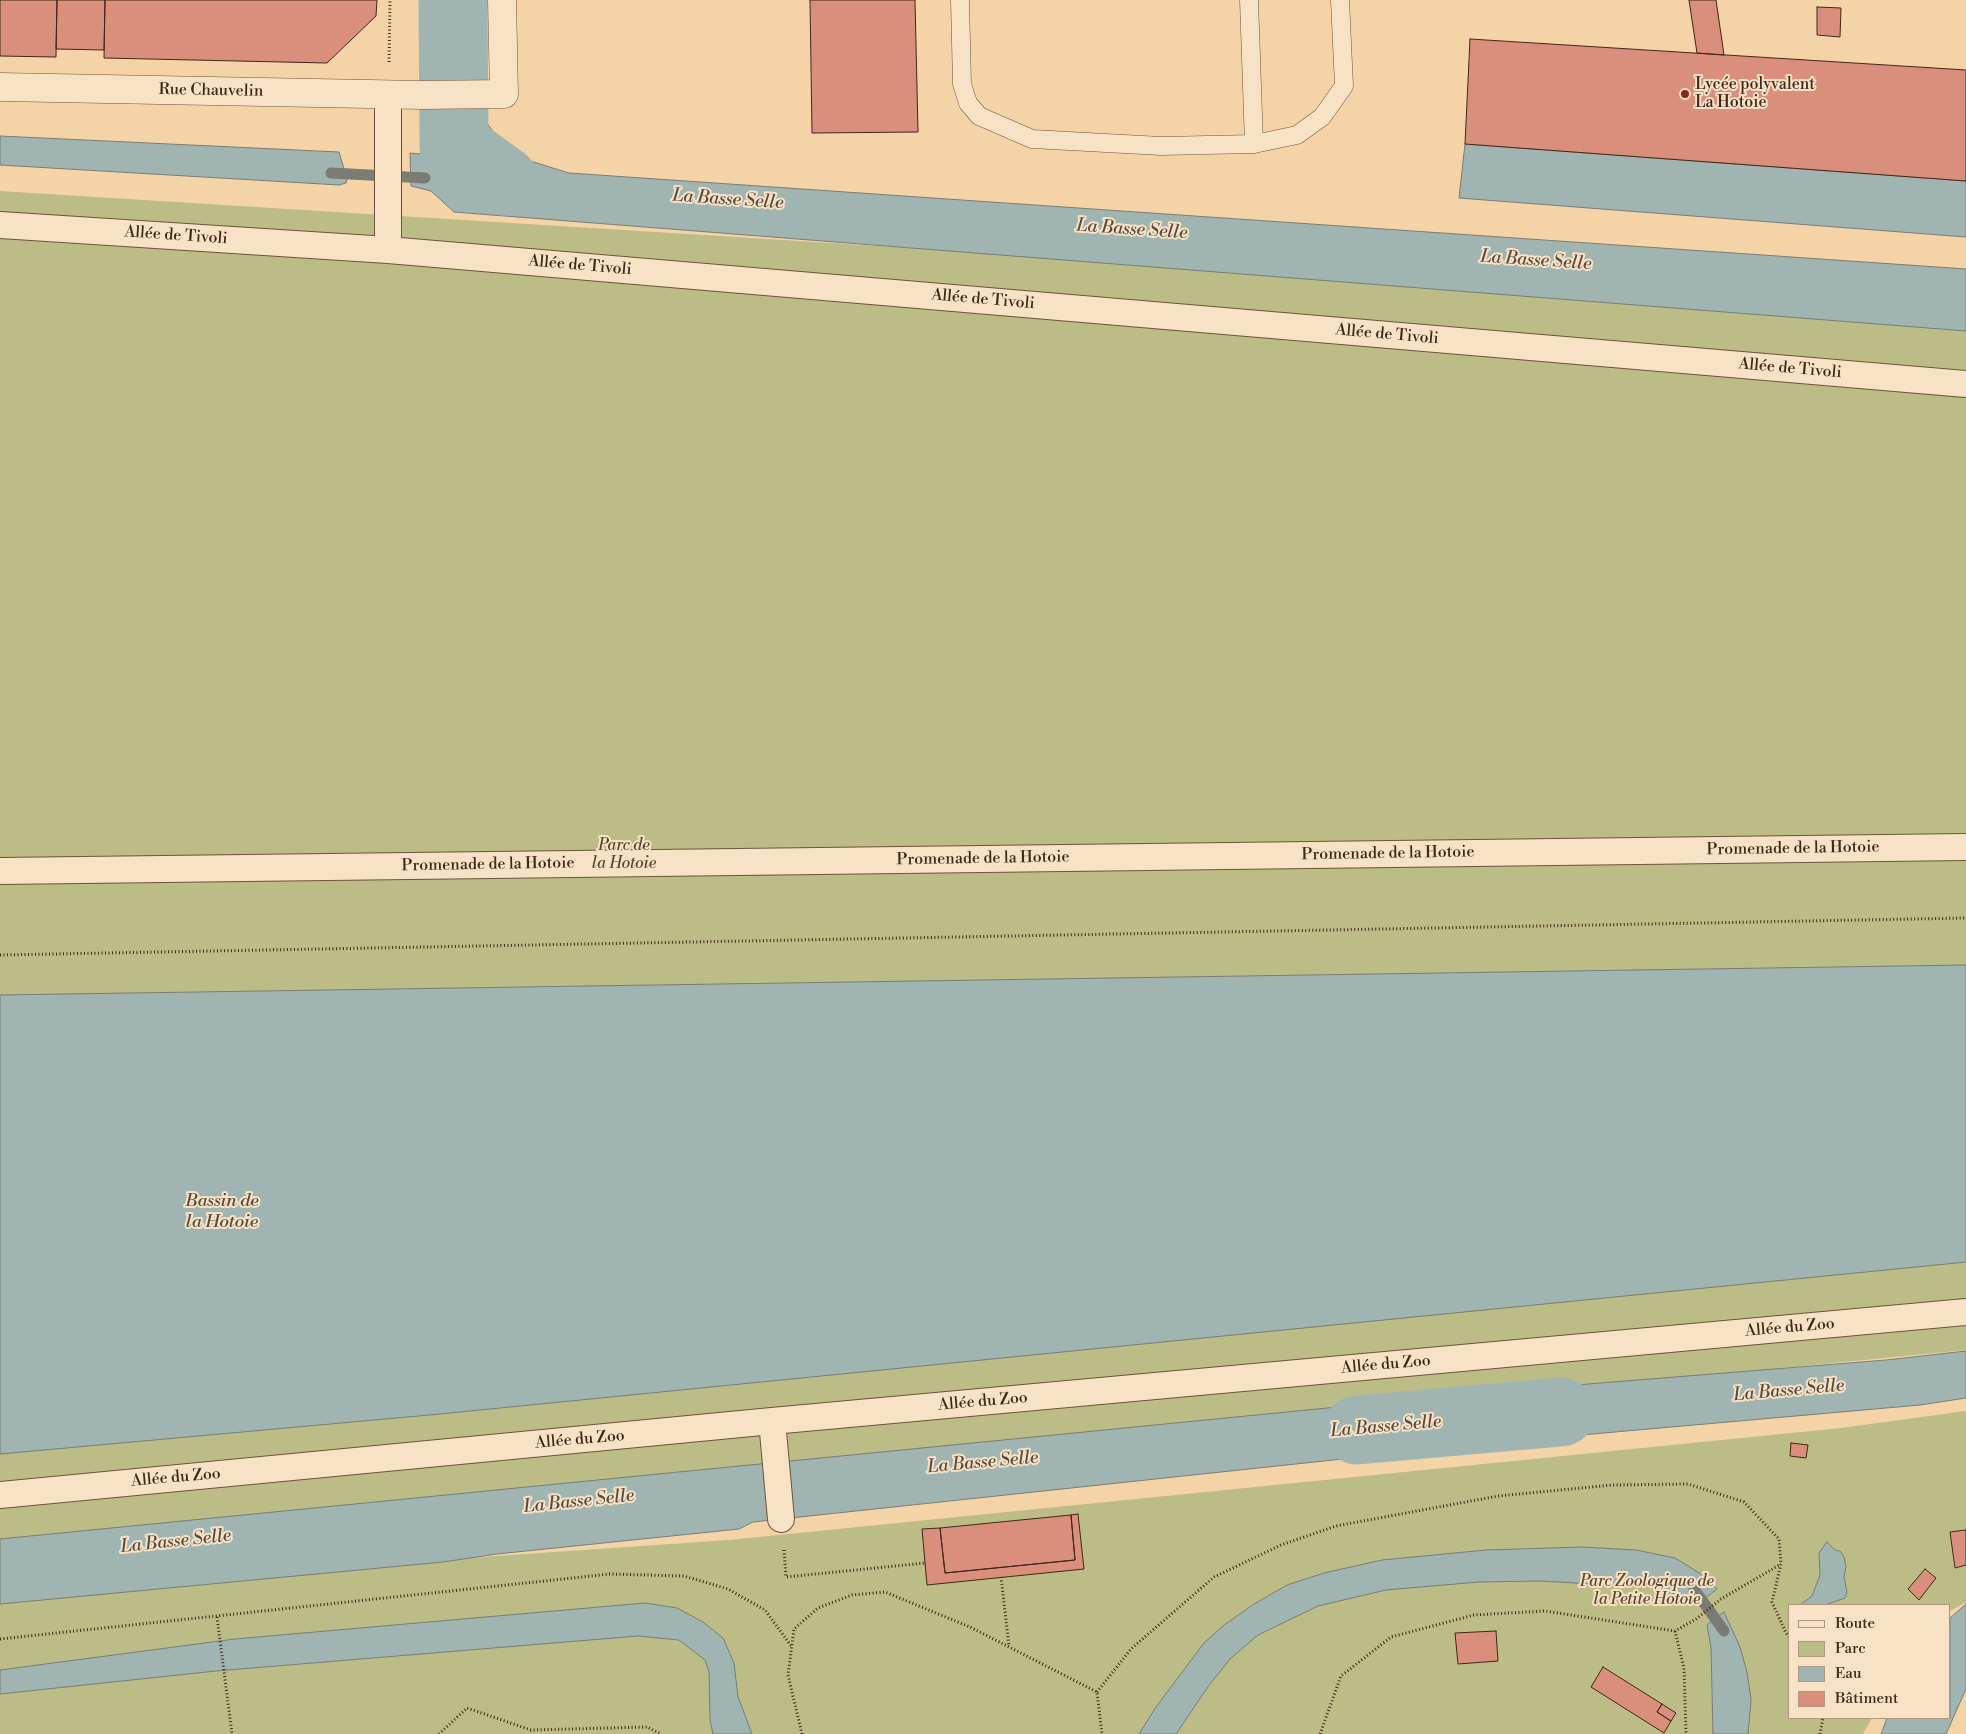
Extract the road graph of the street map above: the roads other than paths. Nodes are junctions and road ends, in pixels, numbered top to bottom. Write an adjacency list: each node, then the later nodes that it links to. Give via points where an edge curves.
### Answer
1 (502, 0): 6 (street, Rue Chauvelin, via 504,94)
2 (960, 0): 7 (lane, via 962,84 968,103 979,116 1032,139 1161,146)
3 (1249, 0): 7 (lane)
4 (1340, 0): 7 (lane, via 1344,86 1322,117 1298,136)
5 (0, 87): 6 (street, Rue Chauvelin)
6 (388, 94): 9 (street)
7 (1254, 144)
8 (0, 224): 9 (street, Allée de Tivoli)
9 (388, 250): 10 (street, Allée de Tivoli)
10 (1966, 384)
11 (1966, 846): 12 (street, Promenade de la Hotoie)
12 (0, 871)
13 (1966, 1312): 14 (street, Allée du Zoo)
14 (772, 1421): 15 (street, Allée du Zoo); 16 (street)
15 (0, 1495)
16 (781, 1519)

